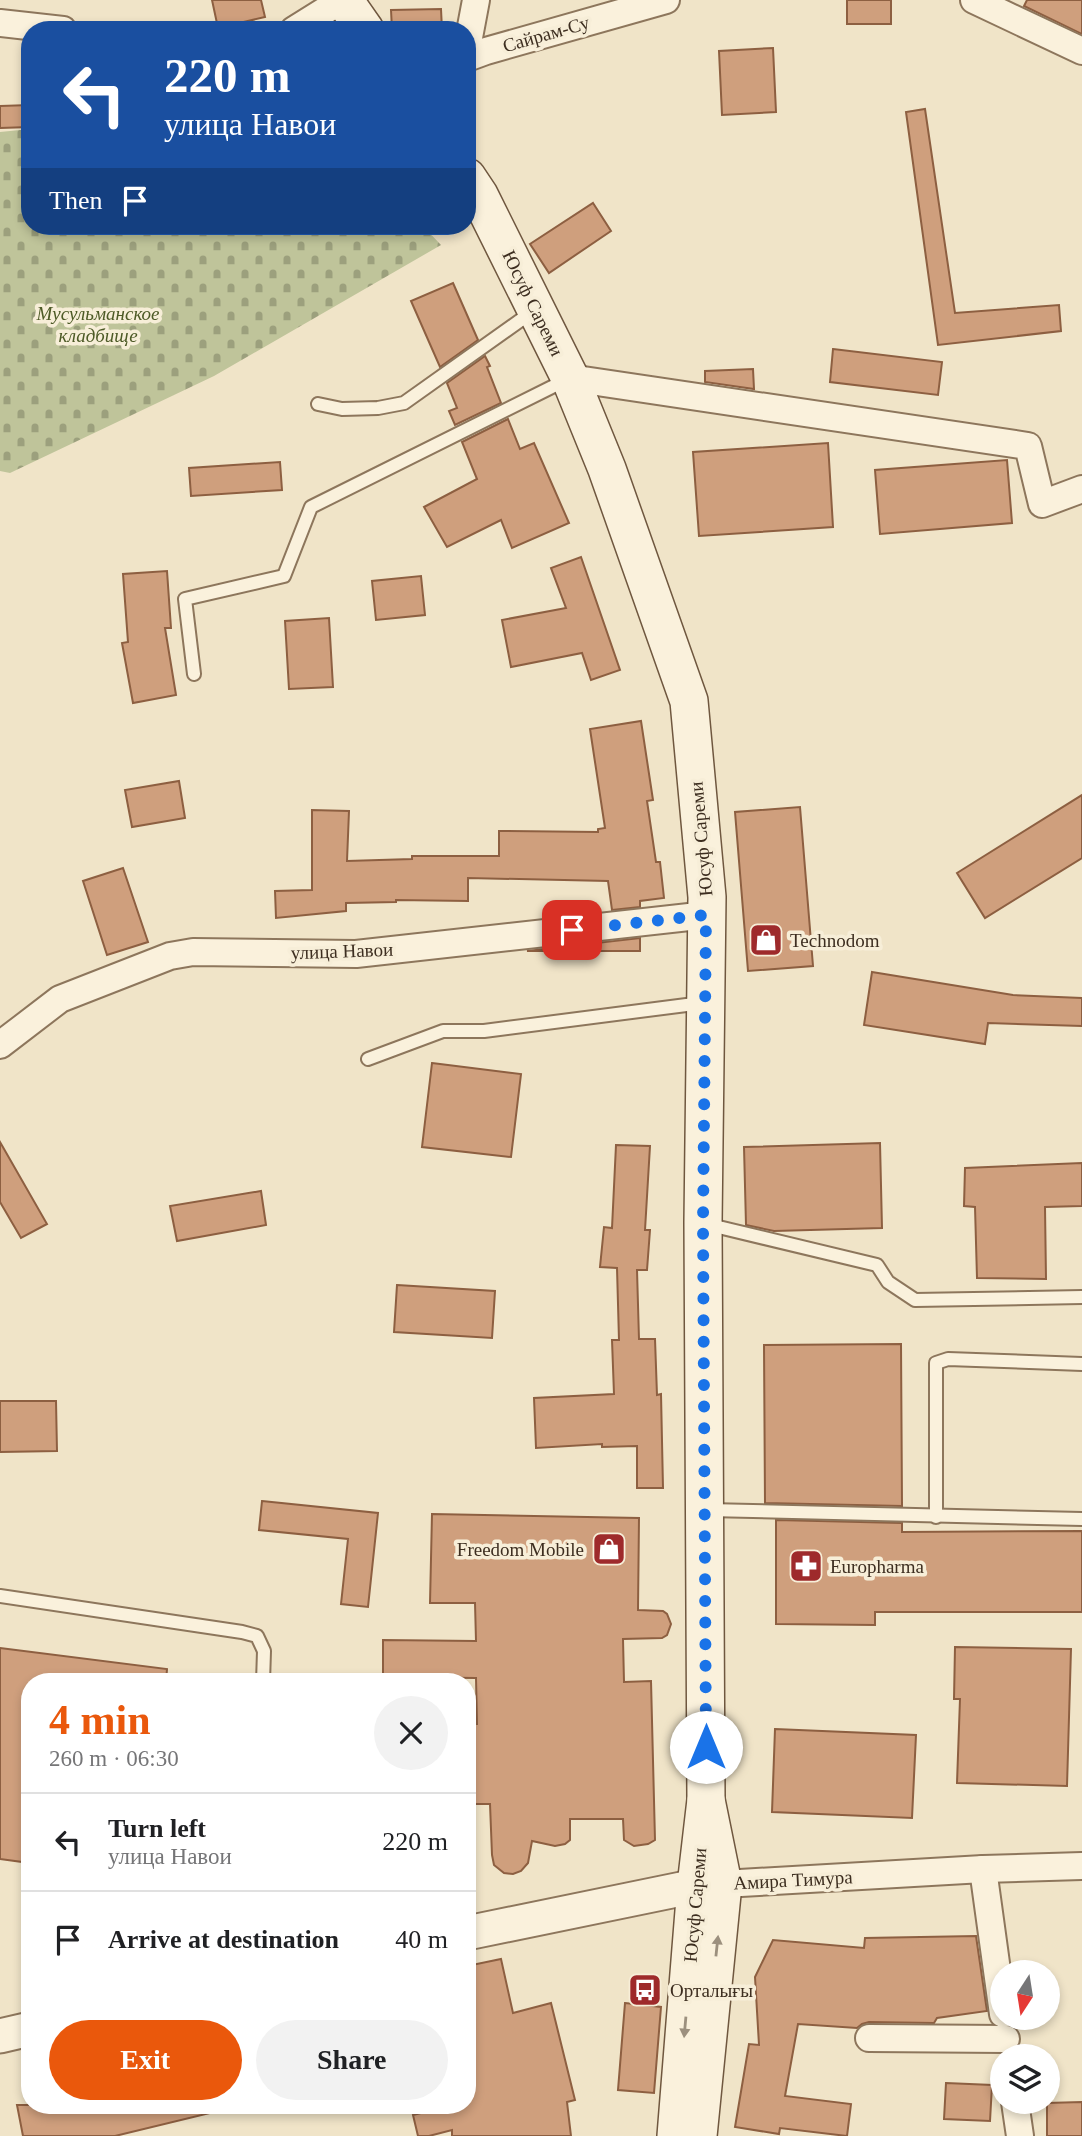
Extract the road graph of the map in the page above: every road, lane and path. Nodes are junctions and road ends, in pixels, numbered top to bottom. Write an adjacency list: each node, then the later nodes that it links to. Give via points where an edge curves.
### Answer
1 (343, 0): 5 (street); 6 (main road)
2 (476, 0): 7 (street)
3 (666, 0): 11 (street, Сайрам-Су)
4 (974, 0): 10 (street)
5 (309, 21)
6 (358, 21)
7 (472, 21)
8 (0, 23): 9 (street)
9 (21, 25)
10 (1082, 51)
11 (476, 55)
12 (476, 189): 13 (main road, Юсуф Сареми)
13 (535, 309): 14 (main road, Юсуф Сареми); 15 (lane, via 404,403 342,409)
14 (570, 378): 16 (street, via 1028,446 1042,504); 17 (lane, via 311,507 284,576 185,599); 18 (main road, Юсуф Сареми, via 690,701)
15 (318, 404)
16 (1082, 489)
17 (194, 674)
18 (706, 915): 19 (main road, Юсуф Сареми); 20 (street, улица Навои, via 356,954 170,956 60,999)
19 (705, 1002): 21 (lane, via 484,1031 443,1031); 22 (main road, Юсуф Сареми)
20 (0, 1045)
21 (368, 1059)
22 (703, 1223): 23 (lane, via 877,1265 888,1282 915,1300); 25 (main road, Юсуф Сареми)
23 (1082, 1297)
24 (1082, 1364): 26 (lane, via 948,1359 936,1363)
25 (705, 1510): 26 (lane); 32 (main road, Юсуф Сареми)
26 (936, 1517): 27 (lane)
27 (1082, 1520)
28 (0, 1596): 29 (lane, via 257,1636 264,1651)
29 (263, 1673)
30 (1082, 1866): 31 (street, Амира Тимура)
31 (983, 1869): 32 (street, Амира Тимура); 35 (street)
32 (710, 1885): 33 (street, Амира Тимура); 39 (main road, Юсуф Сареми, one-way to 39); 40 (main road, Юсуф Сареми, one-way to 32)
33 (476, 1931)
34 (21, 2031): 36 (street)
35 (1005, 2032): 37 (street)
36 (0, 2036)
37 (869, 2038)
38 (1017, 2114): 41 (street)
39 (676, 2136)
40 (698, 2136)
41 (1020, 2136)

